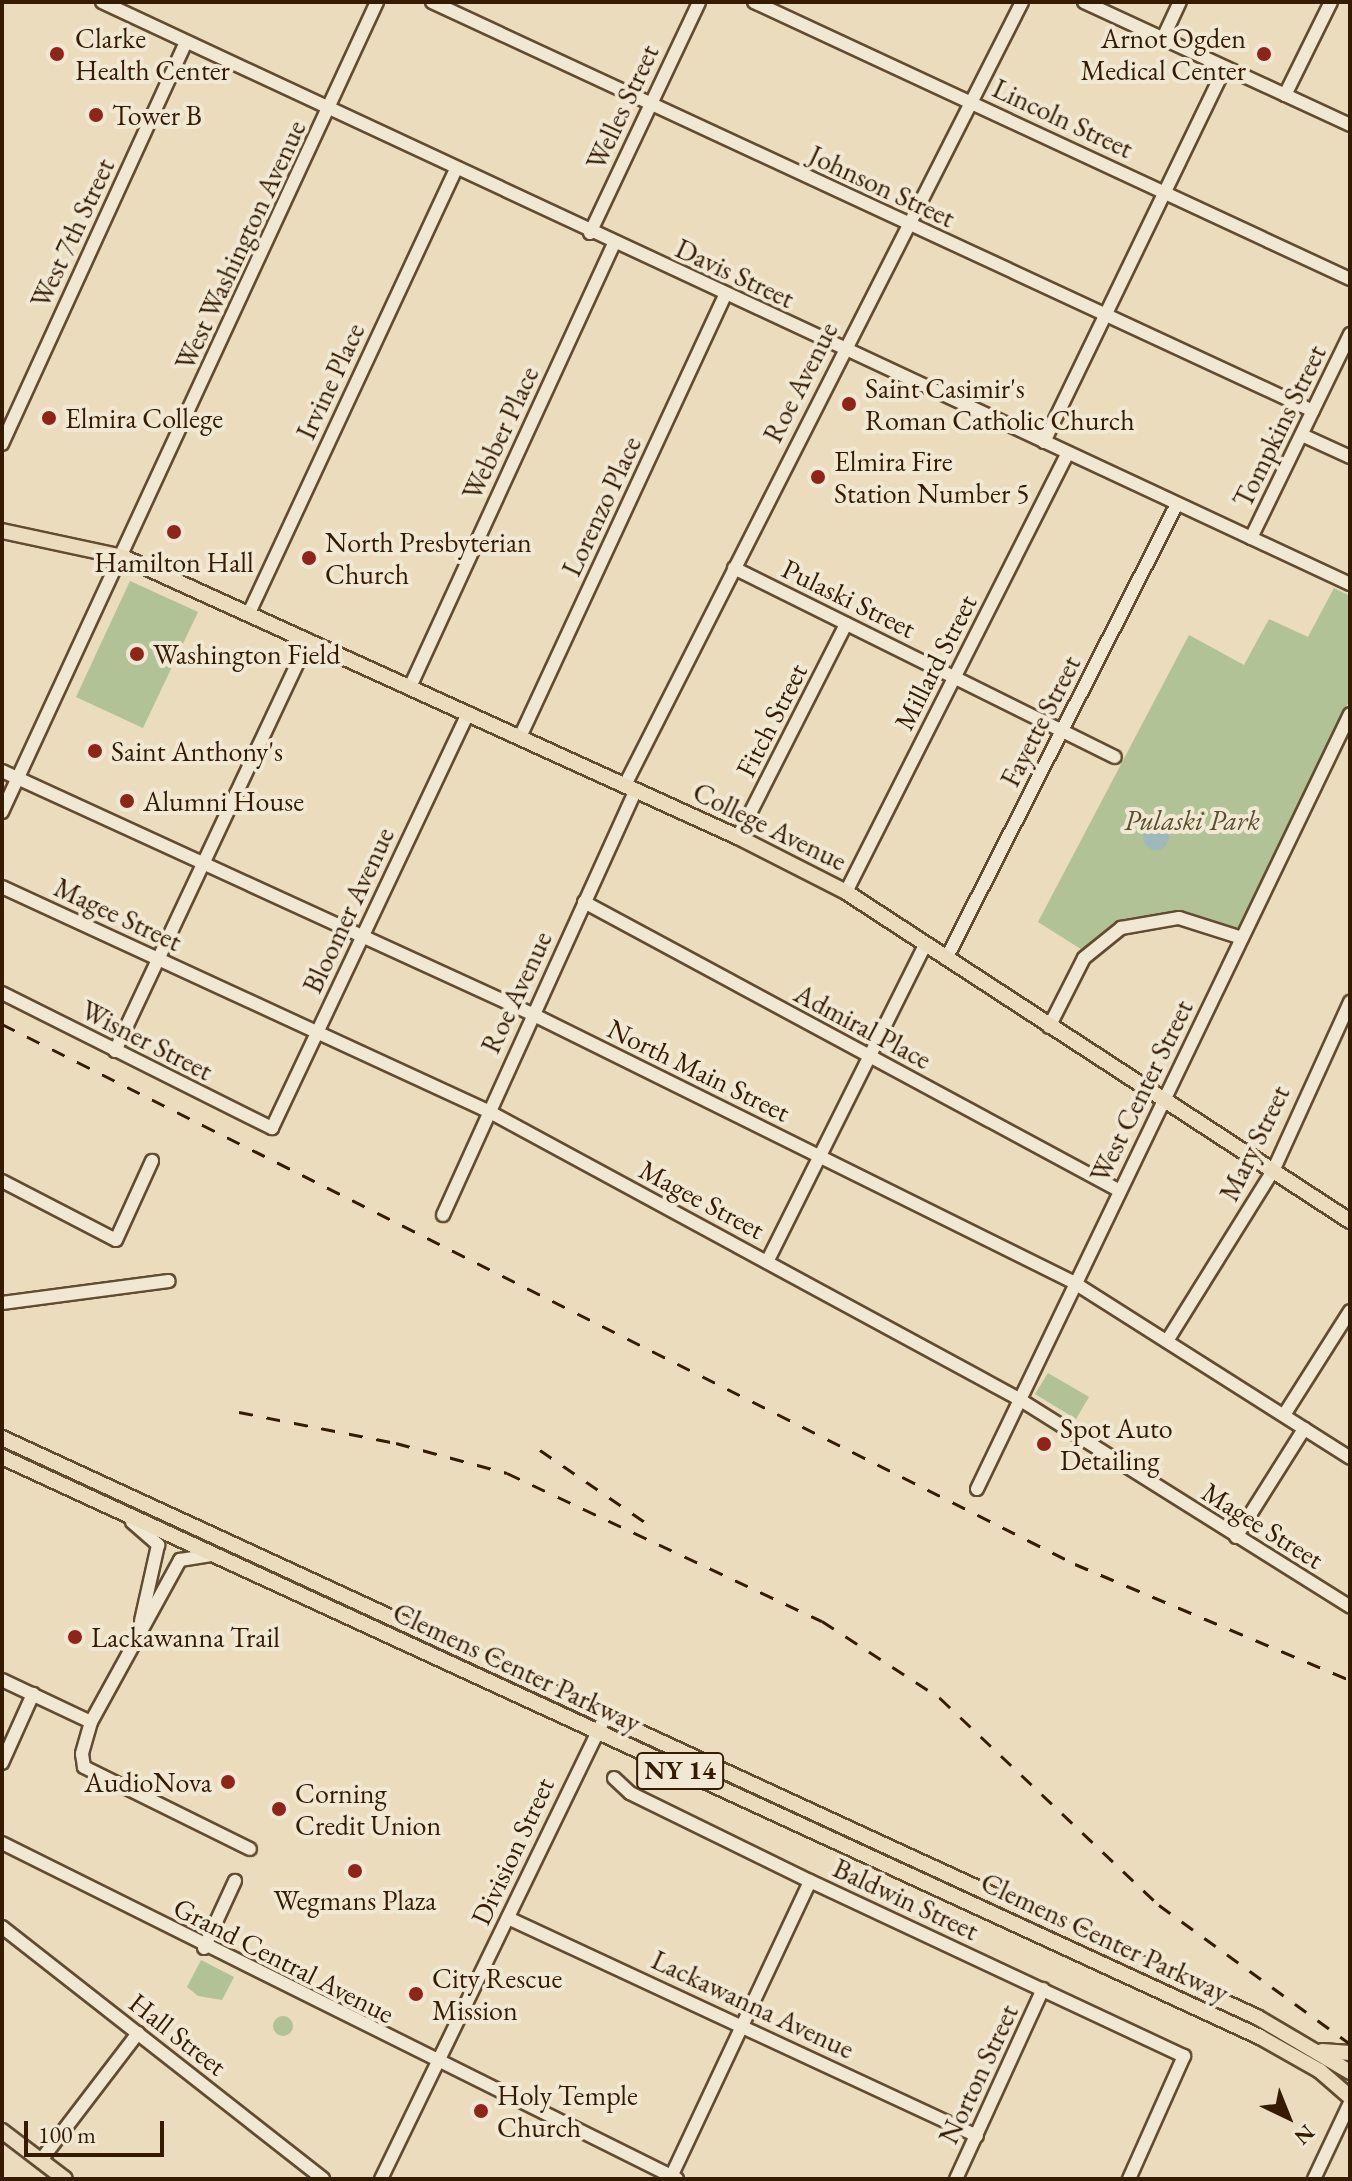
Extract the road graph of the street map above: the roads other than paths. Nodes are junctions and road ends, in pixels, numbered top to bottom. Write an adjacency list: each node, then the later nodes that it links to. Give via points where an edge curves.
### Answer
1 (102, 2): 11 (street, Davis Street)
2 (377, 2): 16 (street, West Washington Avenue)
3 (432, 2): 15 (street, Johnson Street)
4 (699, 2): 15 (street, Welles Street)
5 (754, 2): 14 (street, Lincoln Street)
6 (1022, 2): 14 (street, Roe Avenue)
7 (1084, 2): 10 (street)
8 (1180, 2): 10 (street)
9 (1331, 2): 13 (street)
10 (1163, 38): 12 (street)
11 (186, 42): 16 (street, Davis Street); 31 (street, West 7th Street)
12 (1225, 67): 13 (street); 19 (street)
13 (1285, 95): 17 (street)
14 (969, 101): 19 (street, Lincoln Street); 20 (street, Roe Avenue)
15 (649, 104): 20 (street, Johnson Street); 21 (street, Welles Street)
16 (330, 108): 18 (street, Davis Street); 37 (street, West Washington Avenue)
17 (1350, 125)
18 (456, 170): 21 (street, Davis Street); 40 (street, Irvine Place)
19 (1166, 192): 23 (street, Lincoln Street); 25 (street)
20 (907, 224): 25 (street, Johnson Street); 27 (street, Roe Avenue)
21 (590, 233): 22 (street, Davis Street)
22 (614, 243): 24 (street, Davis Street); 44 (street, Webber Place)
23 (1350, 279)
24 (725, 295): 27 (street, Davis Street); 48 (street, Lorenzo Place)
25 (1108, 316): 28 (street, Johnson Street); 30 (street)
26 (1350, 336): 28 (street, Tompkins Street)
27 (843, 351): 30 (street, Davis Street); 38 (street, Roe Avenue)
28 (1313, 411): 29 (street, Tompkins Street)
29 (1302, 435): 33 (street); 36 (street, Tompkins Street)
30 (1044, 442): 32 (street, Davis Street)
31 (2, 444)
32 (1067, 454): 34 (street, Davis Street); 43 (street, Millard Street)
33 (1350, 457)
34 (1177, 504): 36 (street, Davis Street); 47 (street, Fayette Street)
35 (2, 531): 37 (main road, College Avenue)
36 (1251, 538): 39 (street, Davis Street)
37 (123, 557): 40 (main road, College Avenue); 51 (street, West Washington Avenue)
38 (734, 568): 41 (street, Pulaski Street); 52 (street, Roe Avenue)
39 (1350, 584)
40 (249, 613): 42 (main road, College Avenue)
41 (846, 624): 43 (street, Pulaski Street); 54 (street, Fitch Street)
42 (308, 640): 44 (main road, College Avenue); 55 (street)
43 (954, 677): 47 (street, Pulaski Street); 57 (street, Millard Street)
44 (410, 687): 45 (main road, College Avenue)
45 (468, 713): 48 (main road, College Avenue); 59 (street, Bloomer Avenue)
46 (1350, 714): 60 (street, West Center Street)
47 (1062, 731): 49 (street, Pulaski Street); 63 (street, Fayette Street)
48 (520, 737): 52 (main road, College Avenue)
49 (1115, 757)
50 (2, 771): 51 (street, North Main Street)
51 (18, 779): 53 (street, West Washington Avenue); 55 (street, North Main Street)
52 (630, 788): 54 (main road, College Avenue); 58 (street, Roe Avenue)
53 (2, 812)
54 (738, 837): 57 (main road, College Avenue)
55 (203, 863): 59 (street, North Main Street); 62 (street)
56 (2, 887): 62 (street, Magee Street)
57 (846, 892): 61 (main road, College Avenue)
58 (584, 902): 66 (street, Roe Avenue); 70 (street, Admiral Place)
59 (362, 936): 66 (street, North Main Street); 68 (street, Bloomer Avenue)
60 (1242, 938): 67 (street, via 1179,918 1121,928 1084,958); 71 (street, West Center Street)
61 (924, 947): 63 (main road, College Avenue); 70 (street)
62 (159, 959): 68 (street, Magee Street); 69 (street)
63 (946, 959): 67 (main road, College Avenue)
64 (2, 993): 69 (street, Wisner Street)
65 (1350, 1002): 76 (street, Mary Street)
66 (532, 1014): 72 (street, Roe Avenue); 74 (street, North Main Street)
67 (1049, 1027): 71 (main road, College Avenue)
68 (317, 1032): 72 (street, Magee Street); 73 (street, Bloomer Avenue)
69 (115, 1051): 73 (street, Wisner Street)
70 (870, 1057): 74 (street); 78 (street, Admiral Place)
71 (1163, 1100): 76 (main road, College Avenue); 78 (street, West Center Street)
72 (488, 1111): 79 (street, Roe Avenue); 81 (street, Magee Street)
73 (272, 1128)
74 (820, 1157): 81 (street); 83 (street, North Main Street)
75 (152, 1161): 77 (street, via 116,1240)
76 (1273, 1171): 80 (main road, College Avenue); 86 (street, Mary Street)
77 (2, 1181)
78 (1120, 1191): 83 (street, West Center Street)
79 (443, 1215)
80 (1350, 1221)
81 (767, 1262): 87 (street, Magee Street)
82 (169, 1281): 84 (street)
83 (1073, 1282): 86 (street, North Main Street); 87 (street, West Center Street)
84 (2, 1303)
85 (1350, 1311): 88 (street)
86 (1167, 1341): 88 (street, North Main Street)
87 (1019, 1399): 93 (street, West Center Street); 95 (street, Magee Street)
88 (1284, 1415): 89 (street, North Main Street)
89 (1304, 1429): 92 (street, North Main Street); 95 (street)
90 (2, 1438): 101 (main road, Clemens Center Parkway / NY 14)
91 (2, 1457): 94 (main road, Clemens Center Parkway / NY 14)
92 (1350, 1458)
93 (977, 1489)
94 (118, 1511): 96 (main road, Clemens Center Parkway / NY 14); 98 (street, via 158,1545)
95 (1236, 1537): 97 (street, Magee Street)
96 (213, 1555): 98 (street, via 180,1560); 103 (main road, Clemens Center Parkway / NY 14)
97 (1350, 1607)
98 (140, 1628): 102 (street)
99 (2, 1680): 100 (street)
100 (33, 1694): 102 (street); 104 (street)
101 (605, 1717): 103 (street, Division Street); 116 (main road, Clemens Center Parkway / NY 14, via 1257,2017)
102 (91, 1722): 107 (street, via 84,1767)
103 (597, 1731): 110 (street, Division Street); 120 (main road, Clemens Center Parkway / NY 14, via 1260,2037 1320,2071)
104 (2, 1763)
105 (614, 1778): 109 (street, Baldwin Street, via 630,1793)
106 (2, 1843): 112 (street, Grand Central Avenue)
107 (250, 1849)
108 (235, 1881): 112 (street)
109 (810, 1881): 113 (street, Baldwin Street); 114 (street)
110 (508, 1918): 114 (street, Lackawanna Avenue); 118 (street, Division Street)
111 (2, 1927): 115 (street, Hall Street)
112 (204, 1948): 118 (street, Grand Central Avenue)
113 (1043, 1989): 122 (street, Norton Street); 129 (street, Baldwin Street, via 1184,2056)
114 (742, 2024): 122 (street, Lackawanna Avenue); 124 (street)
115 (138, 2033): 123 (street); 126 (street, Hall Street)
116 (1320, 2051): 117 (main road, NY 14); 119 (main road, Clemens Center Parkway / NY 14)
117 (1350, 2053)
118 (438, 2063): 124 (street, Grand Central Avenue); 127 (street, Division Street)
119 (1350, 2072)
120 (1350, 2100): 130 (street)
121 (2, 2131): 123 (main road)
122 (977, 2136): 128 (street, Norton Street)
123 (41, 2160): 125 (main road)
124 (673, 2178)
125 (65, 2179)
126 (323, 2179)
127 (381, 2179)
128 (956, 2179)
129 (1129, 2179)
130 (1314, 2179)

